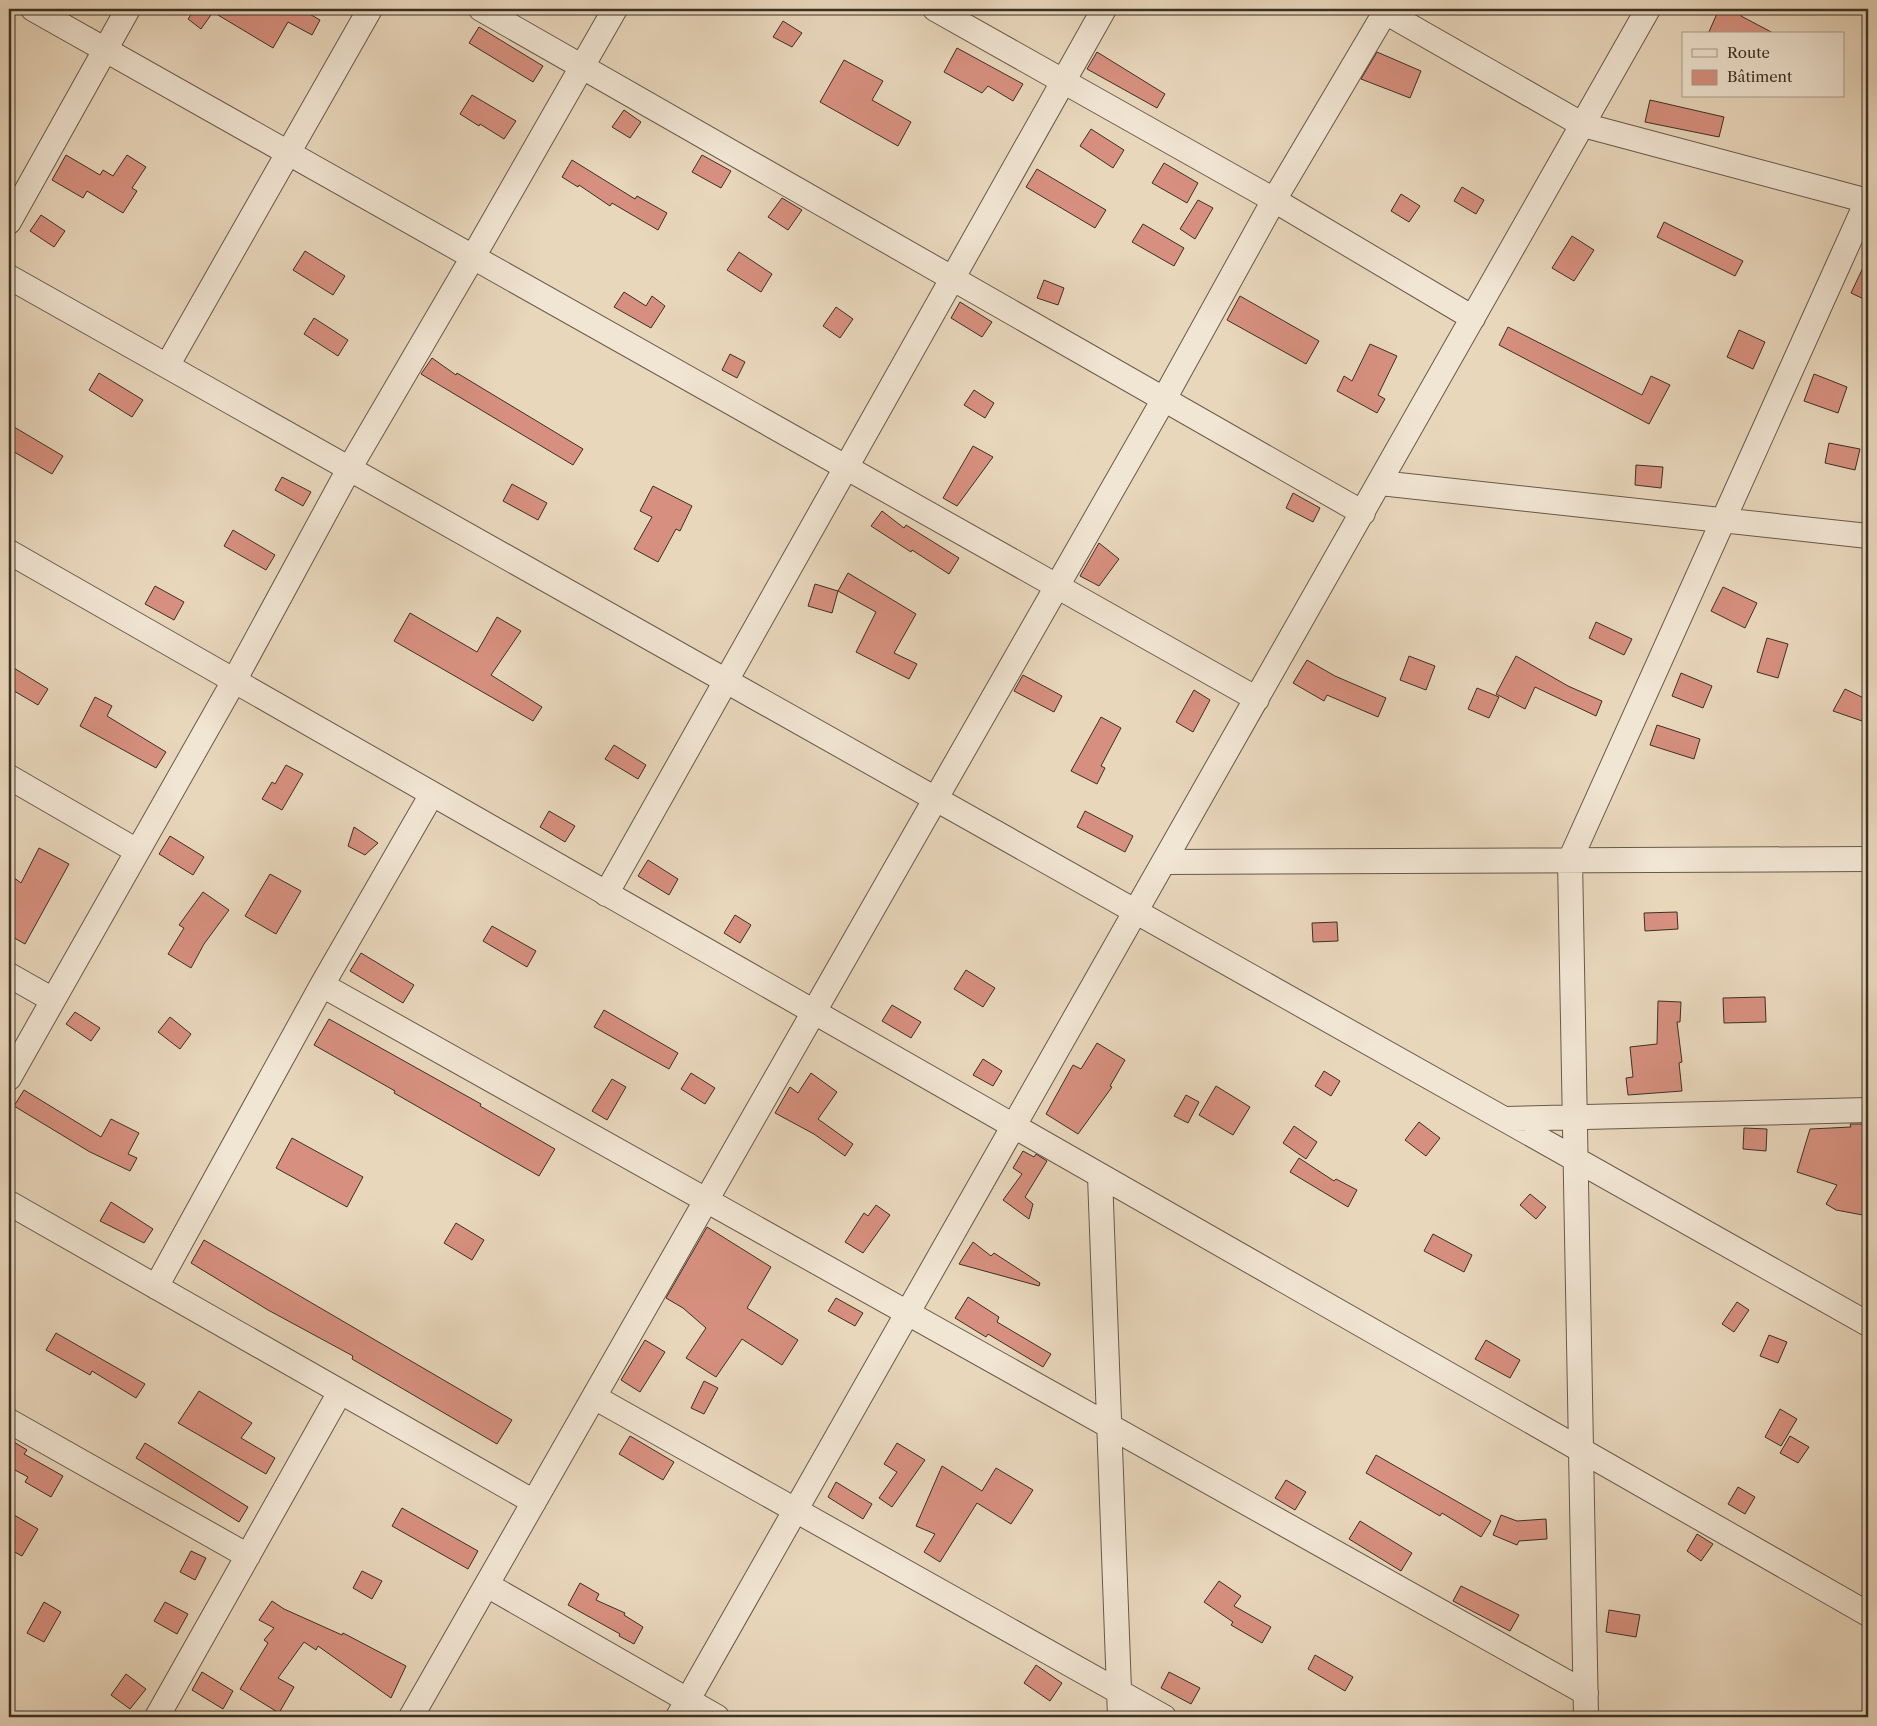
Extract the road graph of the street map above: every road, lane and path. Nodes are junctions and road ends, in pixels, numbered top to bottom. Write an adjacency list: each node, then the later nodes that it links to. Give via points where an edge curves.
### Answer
1 (33, 9): 10 (street)
2 (128, 9): 10 (street)
3 (370, 9): 14 (street)
4 (481, 9): 11 (street)
5 (614, 9): 11 (street)
6 (934, 9): 12 (street)
7 (1104, 9): 12 (street)
8 (1648, 9): 13 (street)
9 (1384, 10): 13 (street); 15 (street)
10 (106, 50): 14 (street); 17 (street)
11 (582, 66): 18 (street); 20 (street)
12 (1063, 82): 15 (street); 20 (street)
13 (1583, 125): 16 (street); 21 (street)
14 (288, 153): 18 (street); 22 (street)
15 (1274, 200): 21 (street); 23 (street)
16 (1868, 200): 28 (street)
17 (9, 222)
18 (474, 257): 24 (street); 25 (street)
19 (9, 277): 22 (street)
20 (952, 278): 23 (street); 24 (street)
21 (1474, 318): 26 (street)
22 (167, 366): 25 (street)
23 (1164, 399): 27 (street); 31 (street)
24 (846, 467): 31 (street); 32 (street)
25 (349, 469): 32 (street); 33 (street)
26 (1380, 483): 27 (street); 28 (street)
27 (1363, 513): 34 (street)
28 (1723, 520): 29 (street); 40 (street)
29 (1868, 536)
30 (9, 552): 33 (street)
31 (1057, 586): 34 (street); 37 (street)
32 (726, 680): 37 (street); 42 (street)
33 (234, 681): 36 (street); 38 (street)
34 (1257, 699): 41 (street)
35 (9, 777): 38 (street)
36 (432, 794): 42 (street); 45 (street)
37 (936, 798): 43 (street); 47 (street)
38 (138, 851): 46 (street)
39 (1868, 859): 40 (street)
40 (1570, 860): 41 (street); 50 (street)
41 (1164, 862): 43 (street)
42 (606, 894): 47 (street)
43 (1136, 911): 51 (street); 52 (street)
44 (9, 975): 46 (street)
45 (322, 985): 55 (street); 57 (street)
46 (53, 1000): 48 (street)
47 (814, 1012): 52 (street); 55 (street)
48 (9, 1078)
49 (1868, 1110): 50 (street)
50 (1575, 1116): 51 (street); 53 (street)
51 (1505, 1119): 53 (street)
52 (1014, 1126): 54 (street); 58 (street)
53 (1576, 1159): 59 (street); 64 (street)
54 (1100, 1176): 63 (street); 64 (street)
55 (706, 1200): 58 (street); 61 (street)
56 (9, 1203): 57 (street)
57 (156, 1287): 60 (street)
58 (908, 1313): 63 (street); 66 (street)
59 (1868, 1324)
60 (340, 1392): 65 (street); 67 (street)
61 (594, 1398): 65 (street); 66 (street)
62 (9, 1421): 67 (street)
63 (1109, 1426): 70 (street); 71 (street)
64 (1581, 1450): 69 (street); 71 (street)
65 (534, 1502): 68 (street)
66 (796, 1511): 70 (street); 72 (street)
67 (248, 1556): 73 (street)
68 (487, 1585): 72 (street); 74 (street)
69 (1868, 1614)
70 (1119, 1692): 76 (street); 77 (street)
71 (1586, 1693): 78 (street)
72 (683, 1709): 75 (street)
73 (157, 1717)
74 (411, 1717)
75 (717, 1717)
76 (1120, 1717)
77 (1164, 1717)
78 (1586, 1717)

